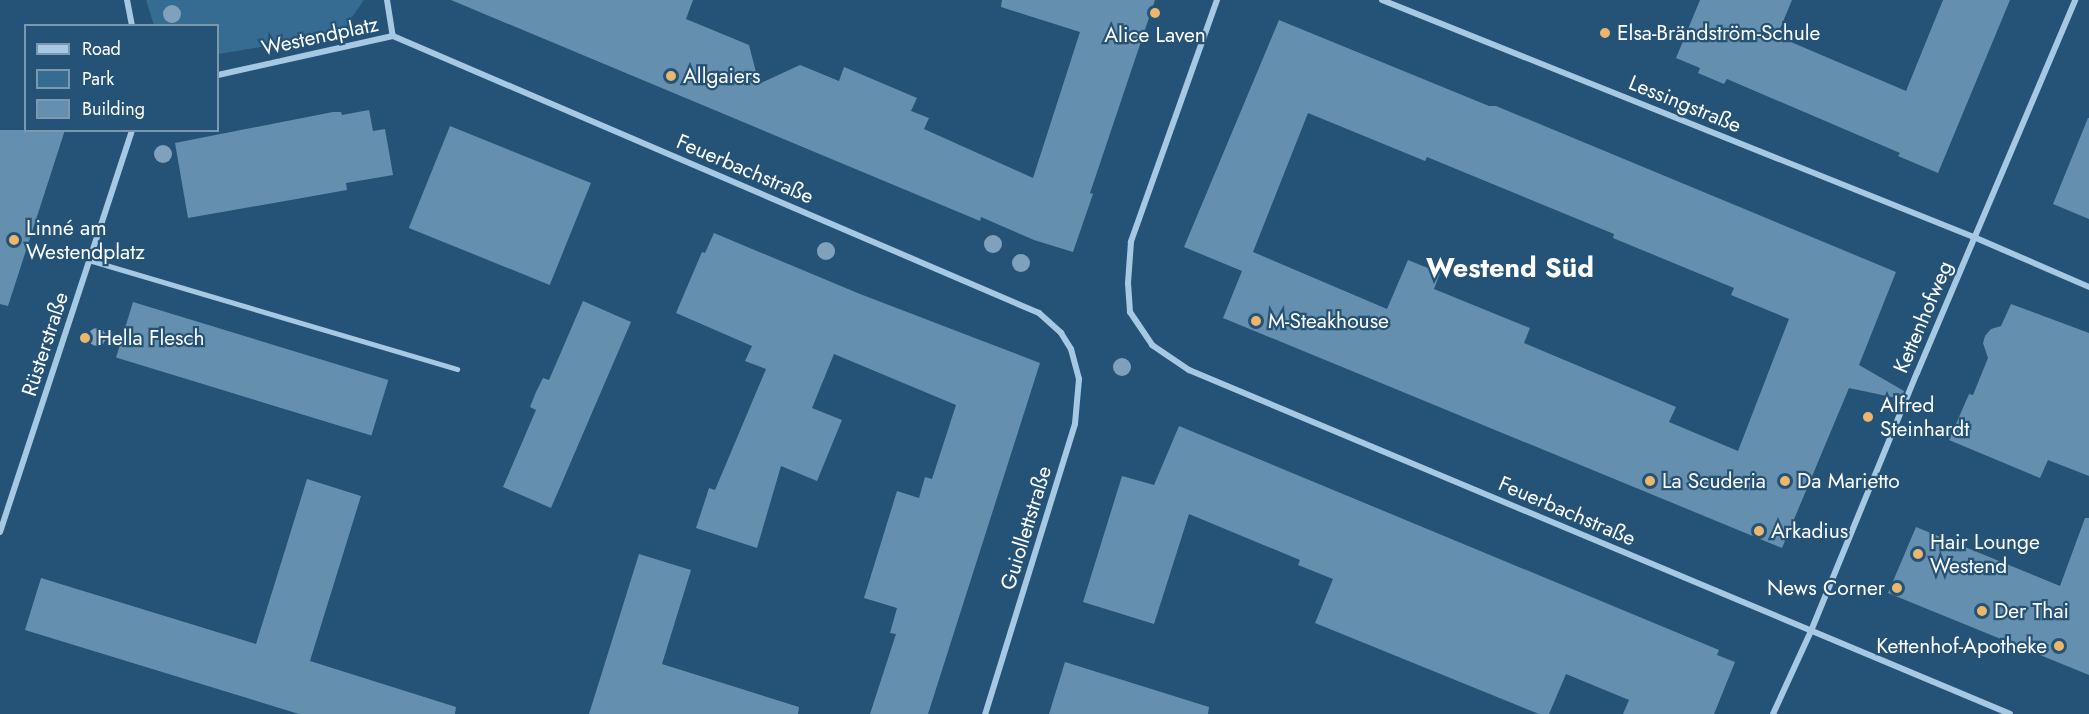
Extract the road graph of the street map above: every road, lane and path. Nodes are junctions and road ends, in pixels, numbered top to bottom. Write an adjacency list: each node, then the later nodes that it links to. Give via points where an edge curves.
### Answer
1 (127, 0): 6 (street)
2 (387, 0): 7 (street, Westendplatz)
3 (1217, 0): 16 (street, Feuerbachstraße, via 1131,242 1130,312 1152,345 1189,370)
4 (1382, 0): 10 (street, Lessingstraße)
5 (2075, 0): 10 (street, Kettenhofweg)
6 (132, 24)
7 (393, 36): 8 (street, Westendplatz); 13 (street, Feuerbachstraße, via 1040,313)
8 (219, 75)
9 (131, 132): 11 (street, Rüsterstraße)
10 (1976, 238): 12 (street, Lessingstraße); 16 (street, Kettenhofweg)
11 (89, 260): 14 (lane); 15 (street, Rüsterstraße)
12 (2089, 287)
13 (1071, 349): 17 (street, Guiollettstraße, via 1079,379 1075,424)
14 (458, 369)
15 (0, 532)
16 (1811, 631): 18 (street, Kettenhofweg); 19 (street, Feuerbachstraße)
17 (985, 714)
18 (1773, 714)
19 (2010, 714)

